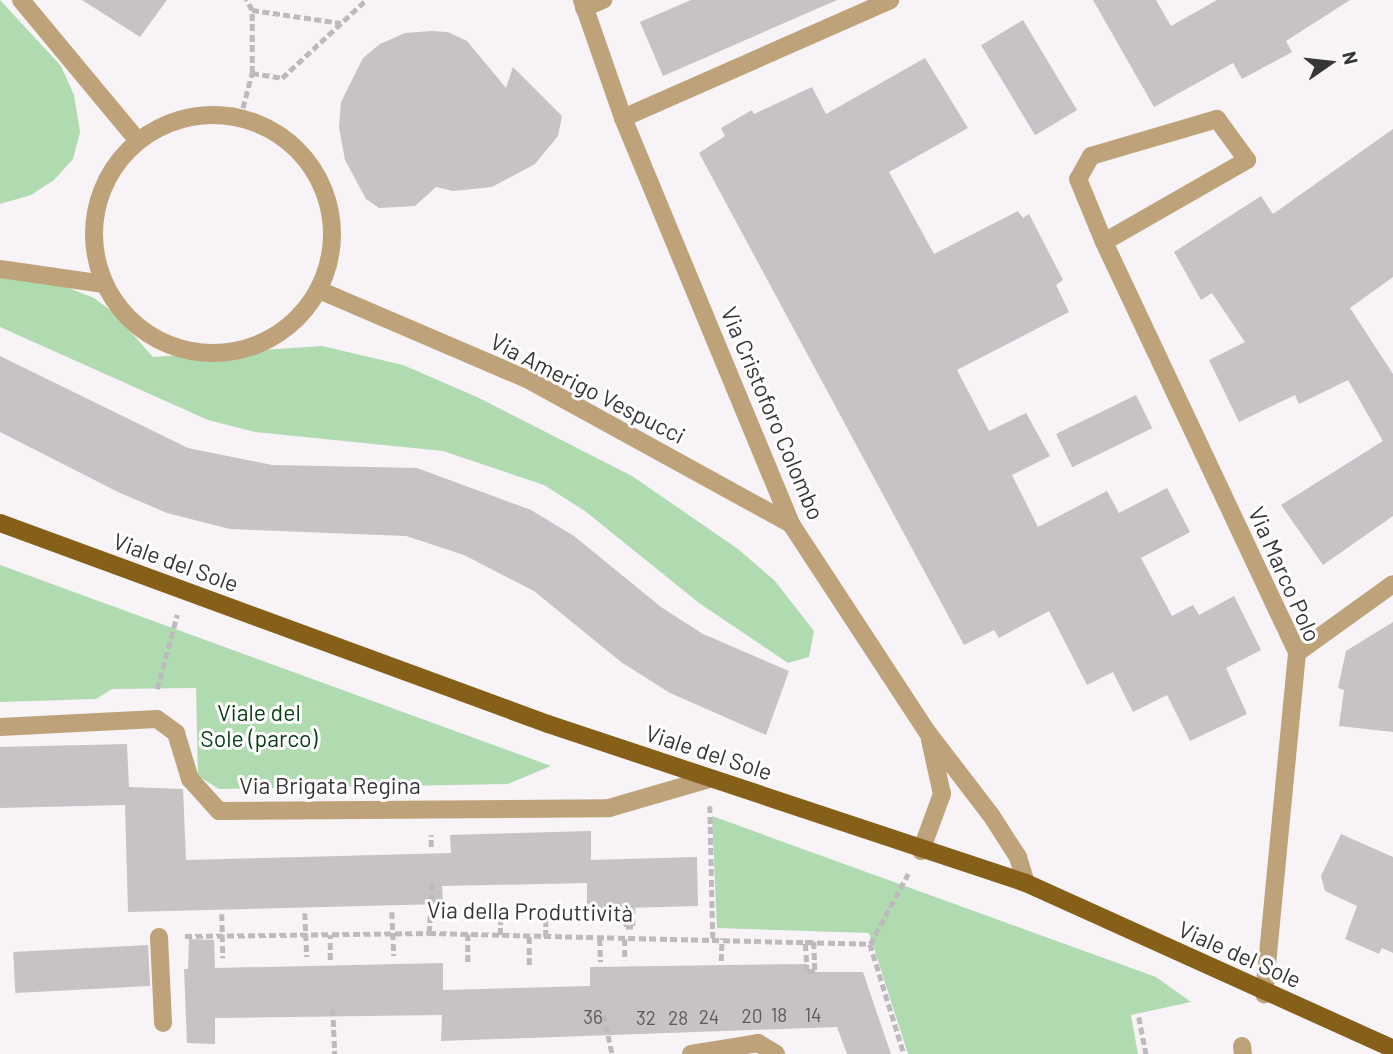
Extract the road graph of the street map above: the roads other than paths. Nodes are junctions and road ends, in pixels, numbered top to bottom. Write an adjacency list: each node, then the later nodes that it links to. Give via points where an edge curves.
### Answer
1 (21, 0): 6 (street)
2 (603, 0): 4 (street)
3 (890, 0): 5 (street)
4 (583, 4): 5 (street, Via Cristoforo Colombo)
5 (623, 118): 12 (street, Via Cristoforo Colombo)
6 (138, 141): 9 (street, via 112,170 96,207 94,246); 10 (street, via 169,123 205,115 240,118 274,131 302,154 322,185 331,220 330,256)
7 (1104, 242): 7 (street, Via Marco Polo, via 1247,160 1217,119 1091,156 1078,179); 14 (street, Via Marco Polo)
8 (0, 269): 9 (street)
9 (104, 284): 10 (street, via 125,316 155,339 191,352 229,353 265,342 296,320)
10 (319, 290): 12 (street, Via Amerigo Vespucci, via 528,380)
11 (0, 523): 17 (main road, Viale del Sole)
12 (791, 524): 16 (street, Via Cristoforo Colombo)
13 (1393, 584): 14 (street)
14 (1297, 653): 21 (street, Via Marco Polo)
15 (0, 727): 17 (street, Via Brigata Regina, via 157,719 176,733 190,779 219,811 608,808)
16 (928, 733): 18 (street, via 942,794); 19 (street, Via Cristoforo Colombo, via 991,815 1018,857)
17 (709, 779): 18 (main road, Viale del Sole)
18 (921, 851): 19 (main road, Viale del Sole)
19 (1026, 883): 21 (main road, Viale del Sole)
20 (159, 937): 22 (street)
21 (1264, 994): 23 (main road, Viale del Sole)
22 (163, 1023)
23 (1393, 1049)
24 (691, 1054): 25 (street, via 758,1044)
25 (776, 1054)

